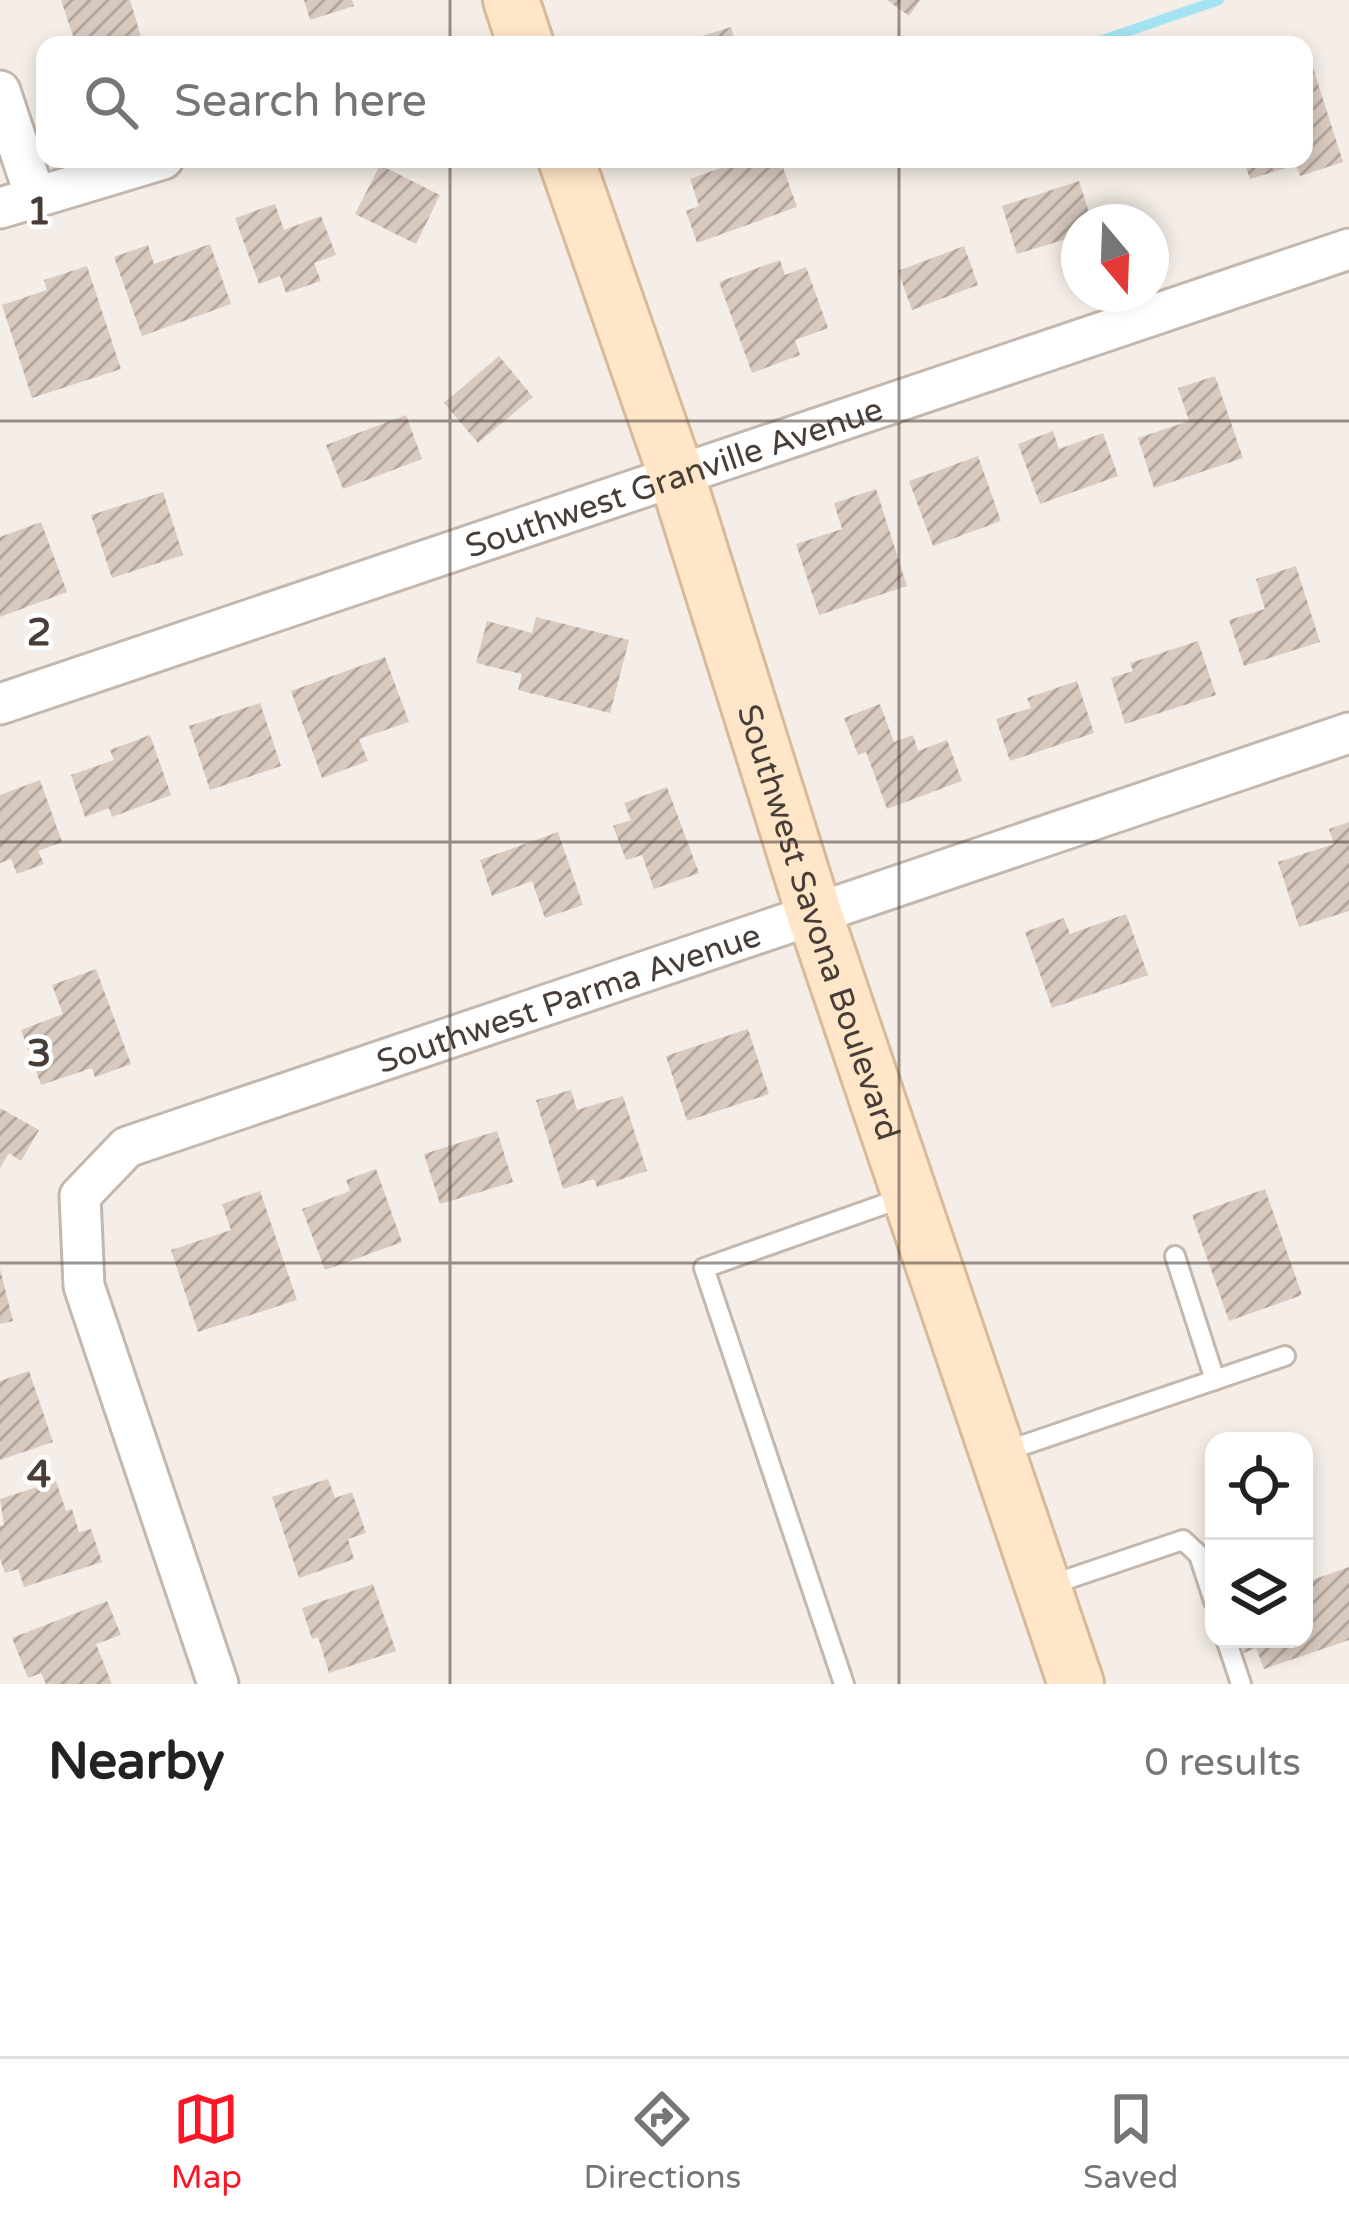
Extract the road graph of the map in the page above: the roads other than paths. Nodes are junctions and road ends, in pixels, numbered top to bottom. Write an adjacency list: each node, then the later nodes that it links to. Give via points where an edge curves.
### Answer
1 (511, 0): 2 (street)
2 (523, 36)
3 (0, 91): 6 (street)
4 (133, 168): 6 (street)
5 (569, 168): 8 (street, Southwest Savona Boulevard)
6 (18, 202)
7 (1349, 249): 8 (street, Southwest Granville Avenue)
8 (676, 476): 9 (street, Southwest Granville Avenue); 11 (street, Southwest Savona Boulevard)
9 (0, 704)
10 (1349, 733): 11 (street, Southwest Parma Avenue)
11 (814, 916): 12 (street, Southwest Savona Boulevard); 20 (street, Southwest Parma Avenue, via 128,1147 80,1196 84,1286)
12 (910, 1195): 16 (street, Southwest Savona Boulevard); 21 (lane, via 704,1268)
13 (1175, 1256): 15 (lane)
14 (1285, 1356): 15 (lane)
15 (1216, 1380): 16 (lane)
16 (998, 1454): 18 (street, Southwest Savona Boulevard)
17 (1205, 1573): 18 (lane, via 1183,1540)
18 (1043, 1587): 22 (street, Southwest Savona Boulevard)
19 (1229, 1648): 23 (lane)
20 (218, 1684)
21 (844, 1684)
22 (1076, 1684)
23 (1241, 1684)

